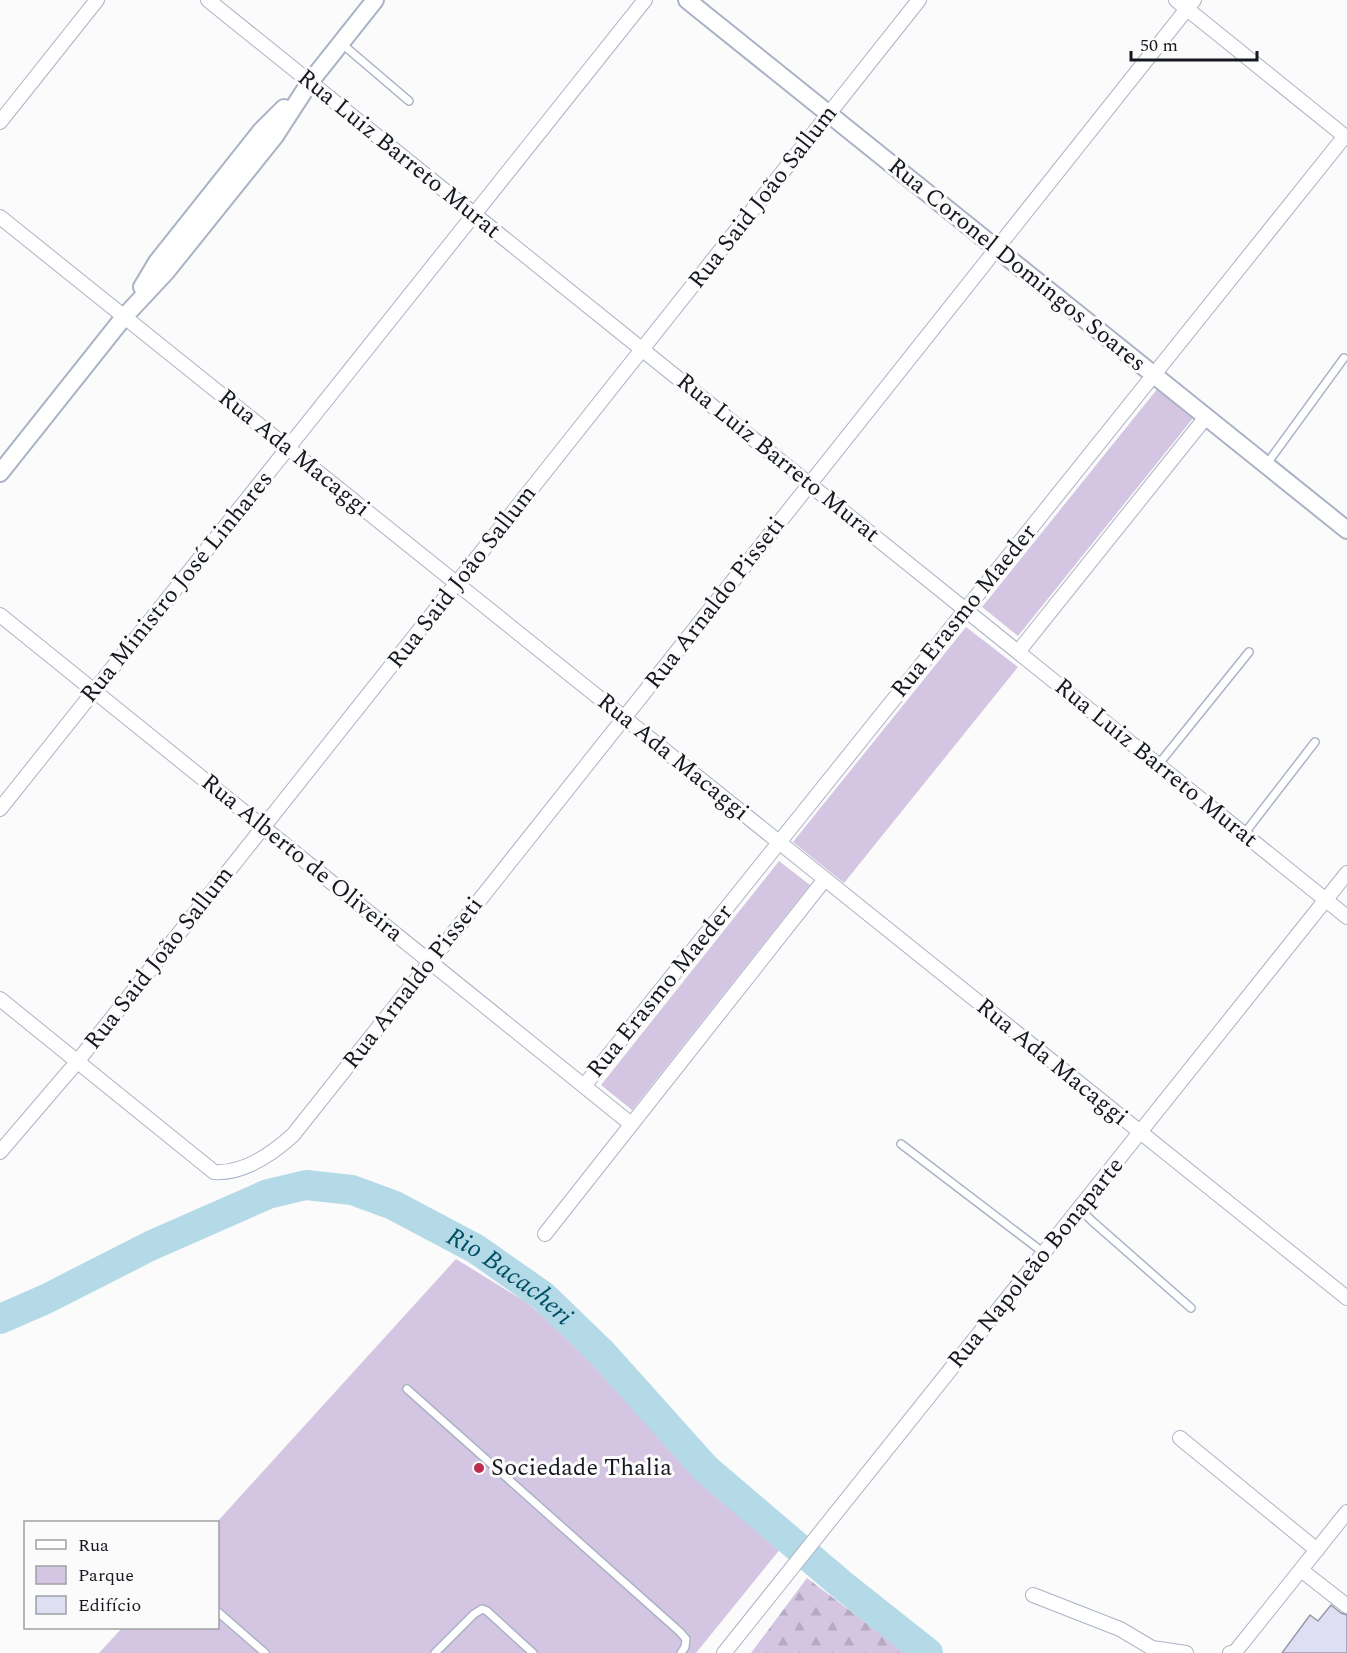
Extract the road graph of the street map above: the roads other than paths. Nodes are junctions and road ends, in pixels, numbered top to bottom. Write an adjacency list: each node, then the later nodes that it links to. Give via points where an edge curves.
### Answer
1 (97, 0): 12 (street)
2 (208, 0): 9 (street, Rua Luiz Barreto Murat)
3 (375, 0): 8 (street)
4 (645, 0): 14 (street, Rua Ministro José Linhares)
5 (687, 0): 11 (street, Rua Coronel Domingos Soares)
6 (919, 0): 11 (street, Rua Said João Sallum)
7 (1186, 3): 13 (street); 16 (street, Rua Arnaldo Pisseti)
8 (341, 43): 9 (street); 10 (lane)
9 (310, 82): 14 (street, Rua Luiz Barreto Murat); 17 (street, via 261,131 157,262)
10 (409, 101)
11 (829, 114): 16 (street, Rua Coronel Domingos Soares); 18 (street, Rua Said João Sallum)
12 (0, 122)
13 (1346, 137): 20 (street, Rua Erasmo Maeder)
14 (474, 214): 18 (street, Rua Luiz Barreto Murat); 22 (street, Rua Ministro José Linhares)
15 (0, 217): 17 (street, Rua Ada Macaggi)
16 (996, 249): 20 (street, Rua Coronel Domingos Soares); 25 (street, Rua Arnaldo Pisseti)
17 (124, 317): 22 (street, Rua Ada Macaggi); 24 (street)
18 (642, 349): 25 (street, Rua Luiz Barreto Murat); 27 (street, Rua Said João Sallum)
19 (1344, 358): 23 (lane)
20 (1154, 375): 21 (street, Rua Coronel Domingos Soares); 28 (street, Rua Erasmo Maeder)
21 (1206, 417): 23 (street, Rua Coronel Domingos Soares); 30 (street)
22 (288, 448): 27 (street, Rua Ada Macaggi); 32 (street, Rua Ministro José Linhares)
23 (1266, 465): 26 (street, Rua Coronel Domingos Soares)
24 (0, 473)
25 (810, 484): 28 (street, Rua Luiz Barreto Murat); 33 (street, Rua Arnaldo Pisseti)
26 (1347, 530)
27 (457, 584): 33 (street, Rua Ada Macaggi); 37 (street, Rua Said João Sallum)
28 (966, 610): 30 (street, Rua Luiz Barreto Murat); 39 (street, Rua Erasmo Maeder)
29 (0, 615): 32 (street, Rua Alberto de Oliveira)
30 (1018, 652): 35 (street, Rua Luiz Barreto Murat)
31 (1249, 652): 35 (lane)
32 (94, 691): 36 (street, Rua Ministro José Linhares); 37 (street, Rua Alberto de Oliveira)
33 (624, 718): 39 (street, Rua Ada Macaggi); 44 (street, Rua Arnaldo Pisseti)
34 (1316, 742): 38 (lane)
35 (1158, 765): 38 (street, Rua Luiz Barreto Murat)
36 (0, 809)
37 (263, 827): 44 (street, Rua Alberto de Oliveira); 46 (street, Rua Said João Sallum)
38 (1244, 834): 42 (street, Rua Luiz Barreto Murat)
39 (779, 842): 41 (street, Rua Ada Macaggi); 47 (street, Rua Erasmo Maeder)
40 (1347, 873): 42 (street, Rua Napoleão Bonaparte)
41 (825, 879): 48 (street); 49 (street, Rua Ada Macaggi)
42 (1326, 899): 43 (street, Rua Luiz Barreto Murat); 49 (street, Rua Napoleão Bonaparte)
43 (1347, 917)
44 (430, 962): 46 (street, Rua Arnaldo Pisseti, via 293,1135 270,1154 225,1173 214,1172); 47 (street, Rua Alberto de Oliveira)
45 (0, 999): 46 (street)
46 (77, 1062): 51 (street, Rua Said João Sallum)
47 (584, 1086): 48 (street, Rua Alberto de Oliveira)
48 (631, 1124): 53 (street)
49 (1140, 1132): 52 (street, Rua Napoleão Bonaparte); 55 (street, Rua Ada Macaggi)
50 (900, 1144): 54 (lane)
51 (0, 1152)
52 (1079, 1208): 54 (street, Rua Napoleão Bonaparte); 56 (lane)
53 (545, 1234)
54 (1044, 1253): 70 (street, Rua Napoleão Bonaparte)
55 (1347, 1298)
56 (1191, 1308)
57 (407, 1389): 69 (lane, via 680,1632 686,1639)
58 (1180, 1438): 60 (street)
59 (1344, 1521): 60 (street)
60 (1317, 1550): 61 (street)
61 (1301, 1570): 63 (street); 65 (street)
62 (1033, 1595): 71 (street, via 1120,1629 1152,1648)
63 (1347, 1606)
64 (219, 1612): 66 (lane)
65 (1235, 1652): 72 (street)
66 (265, 1653)
67 (435, 1653): 68 (lane, via 482,1609)
68 (534, 1653)
69 (681, 1653)
70 (724, 1653)
71 (1186, 1653)
72 (1230, 1653)

